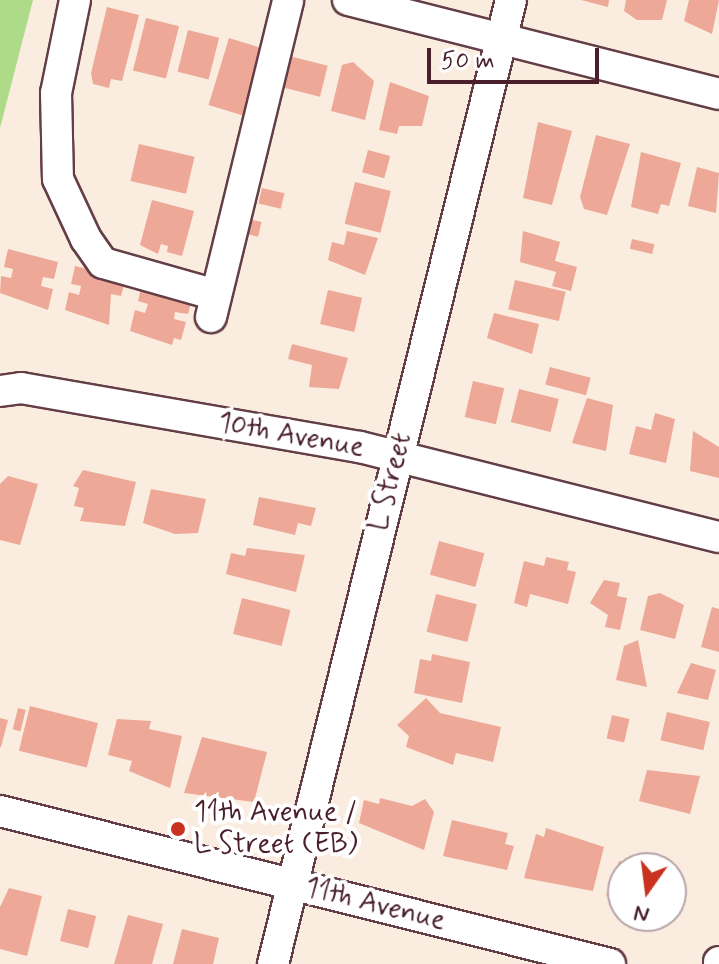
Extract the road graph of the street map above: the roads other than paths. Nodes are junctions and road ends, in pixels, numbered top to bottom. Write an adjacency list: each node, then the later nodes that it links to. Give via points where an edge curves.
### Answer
1 (75, 0): 2 (street, via 56,93 58,179 103,263 213,306)
2 (288, 0)
3 (348, 0): 5 (street)
4 (511, 0): 5 (street, L Street)
5 (501, 39): 6 (street); 8 (street, L Street)
6 (719, 94)
7 (0, 391): 8 (street, 10th Avenue, via 21,388)
8 (397, 456): 9 (street, 10th Avenue); 11 (street, L Street)
9 (719, 537)
10 (0, 811): 11 (street, 11th Avenue)
11 (292, 884): 12 (street, L Street); 13 (street, 11th Avenue)
12 (273, 964)
13 (610, 964)

